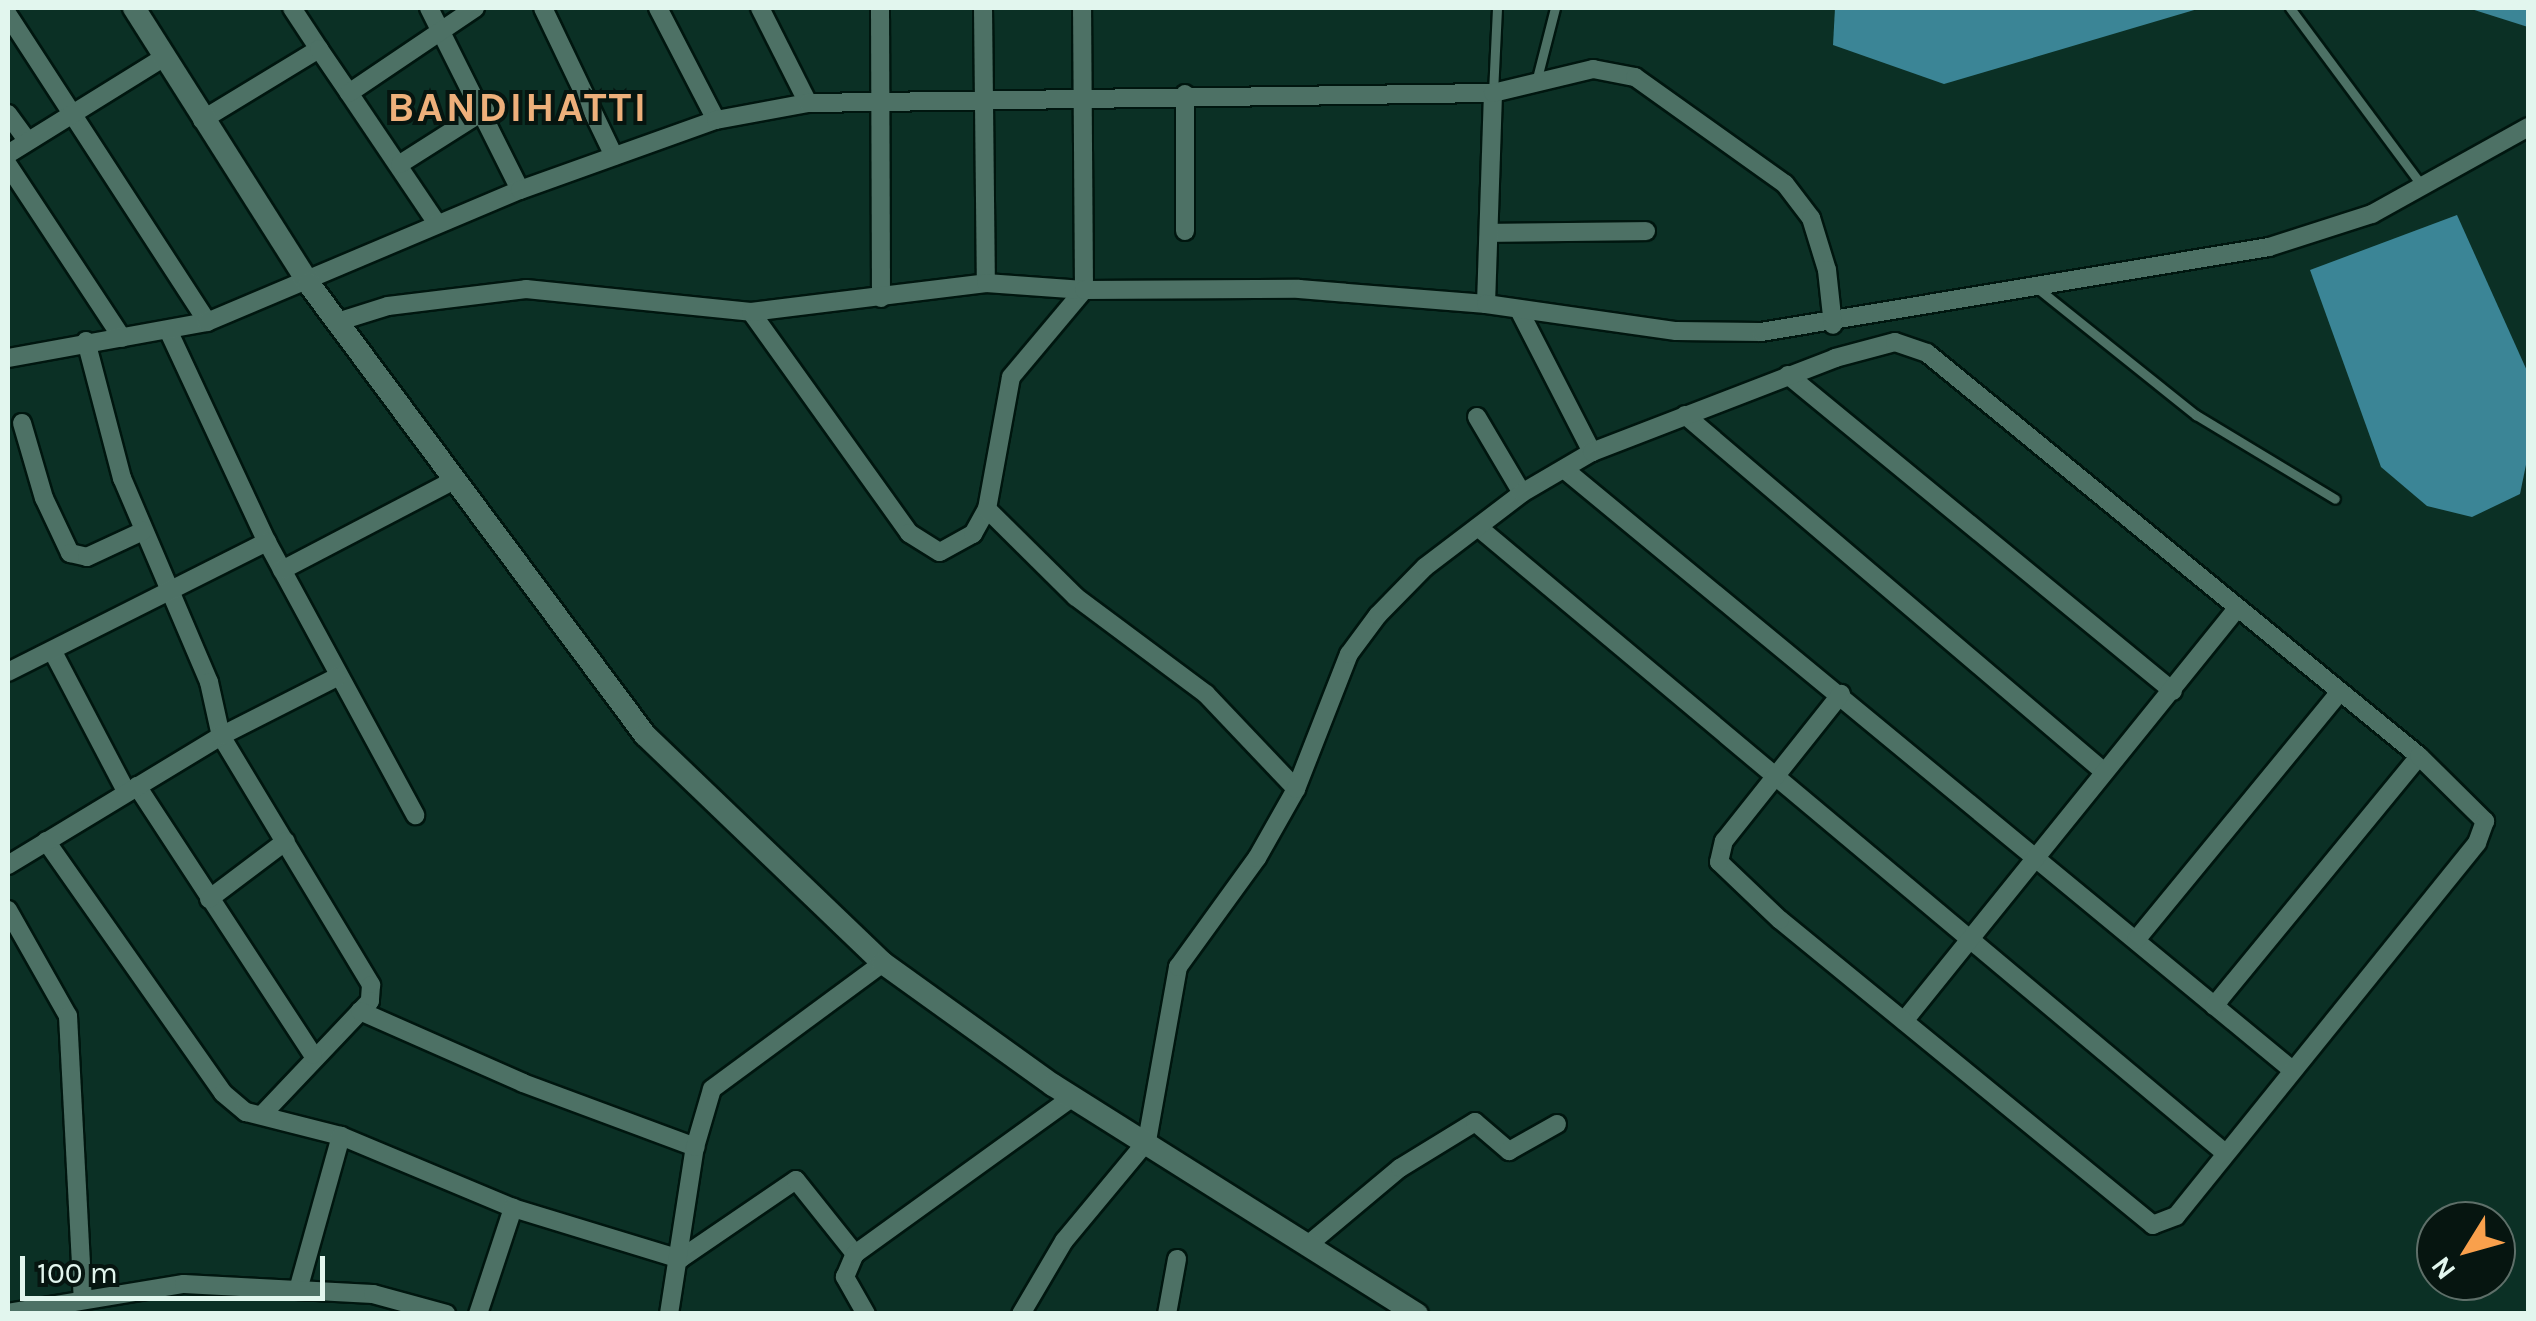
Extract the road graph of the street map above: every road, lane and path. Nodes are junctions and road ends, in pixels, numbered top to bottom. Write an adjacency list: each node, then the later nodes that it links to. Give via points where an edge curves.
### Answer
1 (134, 8): 17 (street)
2 (292, 8): 16 (street)
3 (429, 8): 15 (street)
4 (475, 8): 15 (street)
5 (543, 8): 34 (street)
6 (658, 8): 30 (street)
7 (760, 8): 25 (street)
8 (880, 8): 24 (street)
9 (983, 8): 22 (street)
10 (1082, 8): 23 (street)
11 (1497, 8): 20 (lane)
12 (1555, 8): 18 (lane)
13 (2290, 8): 37 (lane)
14 (8, 15): 27 (street)
15 (440, 28): 19 (street); 26 (street)
16 (319, 49): 19 (street); 29 (street)
17 (162, 58): 27 (street); 29 (street)
18 (1536, 82): 20 (street); 53 (street, via 1593,69 1634,77 1785,184 1811,218 1827,270)
19 (349, 93): 35 (street)
20 (1494, 93): 21 (street); 42 (street)
21 (1185, 94): 23 (street); 41 (street)
22 (979, 97): 23 (street); 24 (street); 43 (street)
23 (1085, 97): 46 (street)
24 (876, 102): 25 (street); 47 (street)
25 (808, 103): 30 (street)
26 (484, 110): 35 (street); 38 (street)
27 (72, 113): 32 (street); 51 (street)
28 (8, 114): 32 (street)
29 (202, 120): 44 (street)
30 (716, 120): 34 (street)
31 (2528, 128): 37 (street)
32 (27, 140): 33 (street)
33 (8, 154)
34 (614, 156): 38 (street)
35 (400, 164): 39 (street)
36 (8, 165): 55 (street)
37 (2422, 186): 45 (street, via 2357,220 2269,247)
38 (520, 190): 39 (street)
39 (436, 222): 44 (street)
40 (1646, 230): 42 (street)
41 (1184, 231)
42 (1488, 233): 48 (street)
43 (986, 283): 46 (street); 47 (street)
44 (309, 284): 51 (street); 52 (street)
45 (2035, 286): 53 (street); 67 (lane, via 2196,415)
46 (1084, 290): 48 (street, via 1300,289); 68 (street, via 1011,377)
47 (881, 298): 50 (street)
48 (1486, 304): 49 (street)
49 (1519, 310): 53 (street, via 1676,331); 63 (street)
50 (751, 312): 52 (street, via 526,289 388,306); 68 (street, via 925,547 940,552 959,545)
51 (207, 322): 54 (street)
52 (336, 322): 65 (street)
53 (1829, 326): 58 (street)
54 (168, 330): 55 (street); 71 (street)
55 (122, 338): 56 (street)
56 (86, 341): 57 (street); 70 (street, via 109,440)
57 (8, 358)
58 (1835, 358): 59 (street); 74 (street, via 1895,342 1927,352)
59 (1788, 375): 60 (street); 78 (street)
60 (1685, 415): 63 (street); 83 (street)
61 (1477, 417): 66 (street)
62 (22, 423): 70 (street, via 44,498 70,553 87,556)
63 (1592, 452): 64 (street)
64 (1564, 469): 66 (street); 80 (street)
65 (454, 480): 72 (street); 96 (street, via 645,735)
66 (1522, 493): 69 (street)
67 (2335, 499)
68 (987, 510): 85 (street, via 1076,597 1206,694)
69 (1478, 527): 84 (street); 85 (street, via 1425,567 1349,654)
70 (144, 532): 73 (street)
71 (267, 542): 72 (street); 73 (street)
72 (282, 570): 77 (street)
73 (173, 592): 75 (street); 81 (street)
74 (2235, 611): 78 (street); 79 (street)
75 (53, 652): 76 (street); 86 (street)
76 (8, 672)
77 (336, 676): 81 (street); 87 (street)
78 (2173, 691): 83 (street)
79 (2340, 692): 82 (street); 95 (street)
80 (1841, 694): 84 (street); 90 (street)
81 (221, 736): 86 (street); 89 (street)
82 (2419, 756): 97 (street); 101 (street, via 2477,807 2483,832)
83 (2103, 771): 90 (street)
84 (1776, 776): 94 (street); 99 (street, via 1724,841 1719,862)
85 (1296, 788): 106 (street, via 1257,858 1178,967)
86 (132, 789): 88 (street); 92 (street)
87 (415, 815)
88 (46, 841): 91 (street); 103 (street, via 223,1093 235,1106)
89 (286, 841): 92 (street); 98 (street, via 371,986 370,1001)
90 (2036, 855): 94 (street); 95 (street)
91 (8, 866)
92 (209, 899): 100 (street)
93 (8, 910): 115 (street, via 68,1016)
94 (1969, 938): 99 (street); 108 (street)
95 (2136, 940): 97 (street)
96 (883, 963): 102 (street); 107 (street, via 727,1072 704,1107)
97 (2214, 1006): 101 (street)
98 (360, 1011): 100 (street); 107 (street, via 523,1084)
99 (1904, 1021): 108 (street, via 2153,1226 2176,1216)
100 (314, 1055): 103 (street)
101 (2291, 1069): 108 (street)
102 (1073, 1097): 106 (street); 111 (street)
103 (262, 1116): 105 (street)
104 (1558, 1124): 110 (street, via 1509,1151 1480,1123 1467,1126 1387,1177)
105 (341, 1136): 109 (street); 114 (street)
106 (1147, 1141): 110 (street); 121 (street, via 1064,1241)
107 (695, 1147): 112 (street)
108 (2224, 1152)
109 (513, 1208): 112 (street); 118 (street)
110 (1308, 1244): 123 (street)
111 (855, 1254): 112 (street, via 796,1180); 120 (street, via 845,1277)
112 (680, 1259): 119 (street)
113 (1177, 1259): 122 (street)
114 (298, 1290): 115 (street, via 184,1284); 117 (street, via 373,1294)
115 (84, 1298): 116 (street)
116 (8, 1314)
117 (446, 1314)
118 (478, 1314)
119 (669, 1314)
120 (866, 1314)
121 (1022, 1314)
122 (1168, 1314)
123 (1417, 1314)

